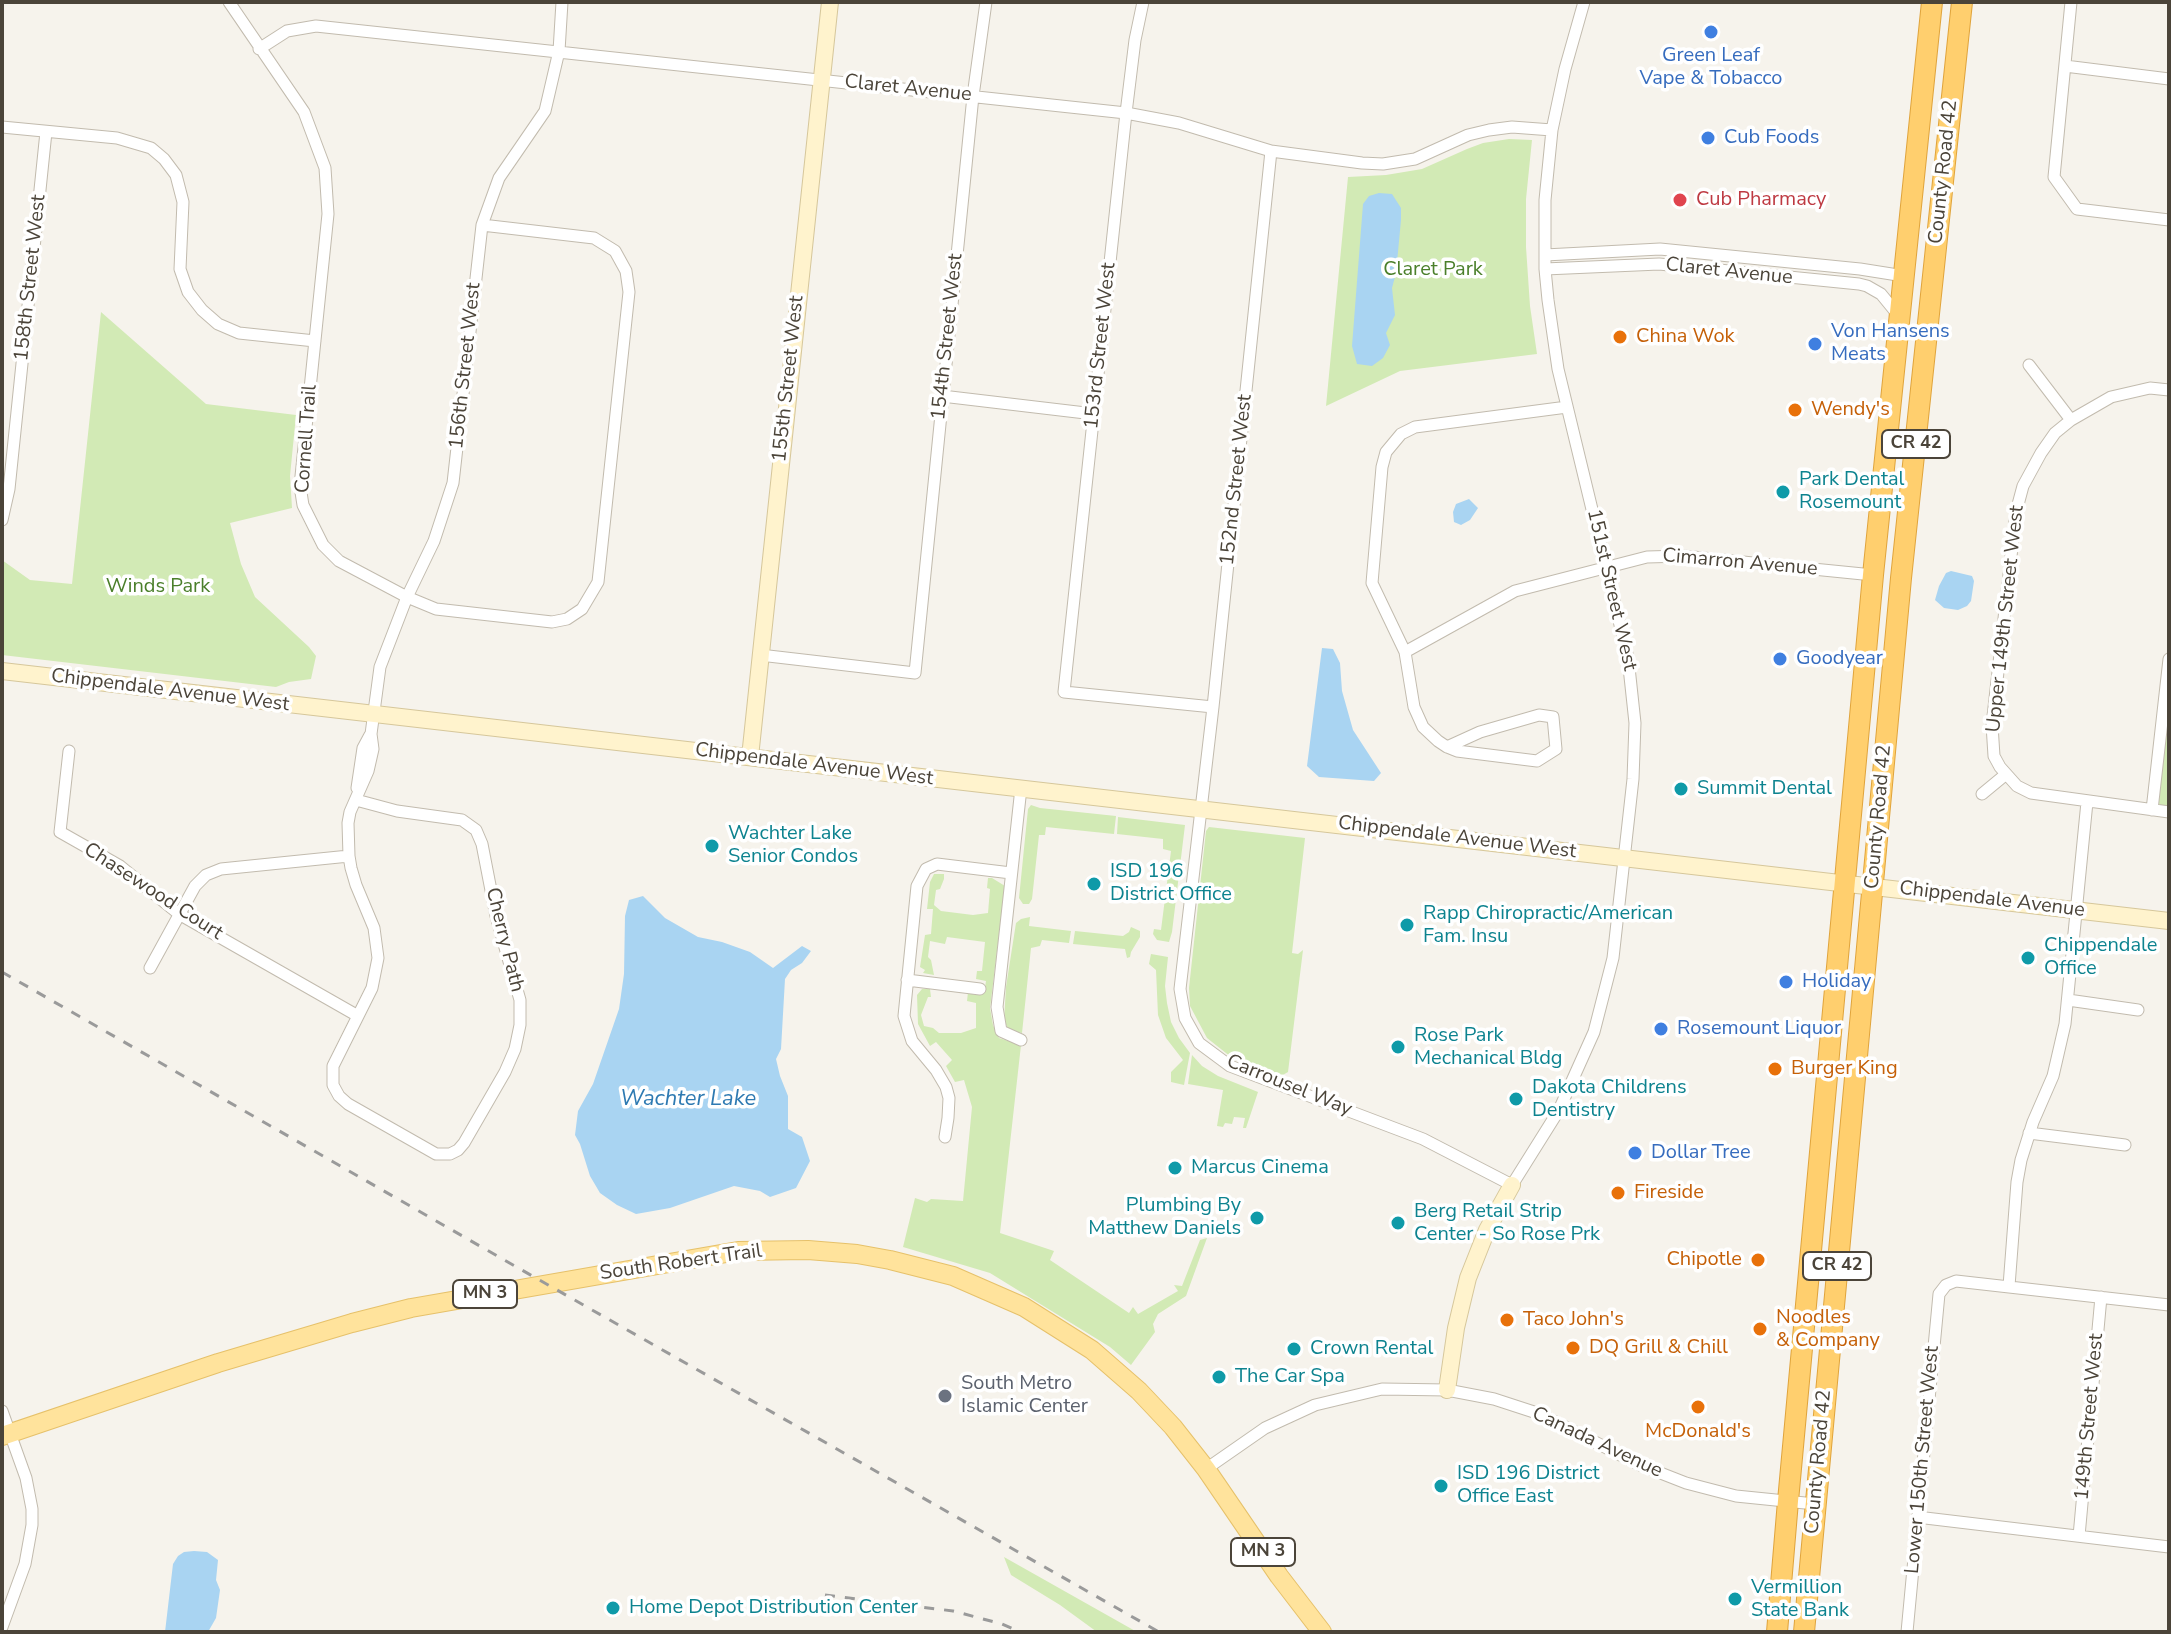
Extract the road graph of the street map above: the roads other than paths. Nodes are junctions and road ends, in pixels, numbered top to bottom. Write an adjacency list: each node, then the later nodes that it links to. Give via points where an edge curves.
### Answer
1 (229, 2): 10 (street, Cornell Trail)
2 (562, 2): 11 (street, 156th Street West)
3 (830, 2): 13 (street, 155th Street West)
4 (986, 2): 15 (street, 154th Street West)
5 (1143, 2): 16 (street, 153rd Street West)
6 (1584, 2): 18 (street, 151st Street West)
7 (1932, 2): 25 (highway, County Road 42 / CR 42)
8 (1962, 2): 34 (highway, County Road 42 / CR 42)
9 (2071, 2): 12 (street)
10 (259, 49): 11 (street, Claret Avenue, via 287,31 316,26); 27 (street, Cornell Trail, via 304,112 325,168 328,214)
11 (559, 51): 13 (street, Claret Avenue); 22 (street, 156th Street West, via 545,111 499,178)
12 (2065, 66): 14 (street); 21 (street, via 2054,177 2077,209)
13 (821, 79): 15 (street, Claret Avenue); 40 (street, 155th Street West)
14 (2169, 79)
15 (973, 96): 16 (street, Claret Avenue); 30 (street, 154th Street West)
16 (1126, 113): 20 (street, Claret Avenue); 32 (street, 153rd Street West)
17 (2, 127): 19 (street)
18 (1552, 130): 20 (street, Claret Avenue, via 1489,130 1415,159 1383,164); 23 (street, 151st Street West)
19 (46, 132): 27 (street, via 117,138 151,148 176,175 183,202 180,269 202,310 239,333); 35 (street, 158th Street West)
20 (1271, 151): 43 (street, 152nd Street West)
21 (2169, 220)
22 (482, 225): 38 (street, 156th Street West, via 453,483 434,541); 38 (street, Cornell Trail, via 594,238 615,251 626,271 629,292 598,582 582,609 552,622 445,612)
23 (1545, 255): 24 (street, 151st Street West); 25 (street, Claret Avenue, via 1671,250)
24 (1545, 269): 26 (street, Claret Avenue, via 1659,264 1859,284 1881,294); 31 (street, 151st Street West)
25 (1904, 276): 26 (highway, County Road 42 / CR 42); 34 (highway, via 1920,292 1905,442)
26 (1899, 317): 37 (highway, County Road 42 / CR 42)
27 (315, 341): 38 (street, Cornell Trail, via 300,486 303,505 323,545 339,561)
28 (2029, 365): 33 (street)
29 (2169, 390): 33 (street, Upper 149th Street West, via 2150,388 2111,397)
30 (942, 396): 32 (street); 40 (street, 154th Street West, via 915,673)
31 (1567, 407): 36 (street, 151st Street West); 39 (street, via 1415,427 1390,445 1382,467 1371,576)
32 (1094, 414): 43 (street, 153rd Street West, via 1064,692)
33 (2071, 420): 48 (street, Upper 149th Street West, via 2041,453 2016,512 1992,725 1994,756)
34 (1914, 463): 60 (highway, County Road 42 / CR 42)
35 (2, 520)
36 (1608, 567): 37 (street, Cimarron Avenue, via 1671,555); 39 (street, Cimarron Avenue, via 1515,591); 57 (street, 151st Street West, via 1634,704 1634,773)
37 (1873, 575): 59 (highway, County Road 42 / CR 42)
38 (407, 597): 44 (street, 156th Street West, via 380,667)
39 (1405, 652): 45 (street, via 1418,717)
40 (760, 655): 47 (street, 155th Street West)
41 (2169, 659): 54 (street)
42 (2, 671): 44 (street, Chippendale Avenue West)
43 (1213, 707): 53 (street, 152nd Street West)
44 (373, 715): 47 (street, Chippendale Avenue West); 51 (street, 156th Street West, via 373,749)
45 (1447, 747): 45 (street, via 1537,761 1556,749 1553,717 1539,715)
46 (69, 751): 62 (street, Chasewood Court, via 60,832 120,866)
47 (750, 757): 49 (street, Chippendale Avenue West)
48 (2005, 775): 50 (street); 52 (street, via 2031,793)
49 (1021, 788): 53 (street, Chippendale Avenue West); 58 (street)
50 (1982, 794)
51 (356, 800): 56 (street, 156th Street West, via 348,823); 71 (street, Cherry Path, via 458,818 476,830 520,1000 520,1025 505,1072 464,1143 450,1154 436,1154 348,1104)
52 (2087, 802): 54 (street); 61 (street)
53 (1200, 809): 57 (street, Chippendale Avenue West); 75 (street, Carrousel Way, via 1180,989 1185,1018 1199,1043 1230,1066 1423,1139)
54 (2152, 810): 55 (street)
55 (2169, 812)
56 (349, 856): 62 (street, via 213,871 200,879); 69 (street, 156th Street West, via 378,948 375,978)
57 (1625, 858): 59 (street, Chippendale Avenue); 75 (street, 151st Street West, via 1613,958 1594,1032 1559,1110)
58 (1011, 873): 65 (street, via 937,864 926,869 917,886); 70 (street, via 997,1007 1001,1031)
59 (1845, 883): 60 (street, Chippendale Avenue); 76 (highway, County Road 42 / CR 42)
60 (1872, 886): 61 (street, Chippendale Avenue); 81 (highway, County Road 42 / CR 42)
61 (2076, 910): 63 (street, Chippendale Avenue); 67 (street)
62 (179, 914): 64 (street); 69 (street, Chasewood Court)
63 (2169, 921)
64 (150, 968)
65 (907, 980): 66 (street); 73 (street, via 905,1024 949,1098)
66 (980, 989)
67 (2068, 1000): 68 (street); 72 (street, via 2059,1058)
68 (2138, 1010)
69 (358, 1016): 71 (street, 156th Street West, via 335,1061)
70 (1021, 1040)
71 (332, 1079)
72 (2029, 1133): 74 (street); 77 (street, via 2017,1182)
73 (945, 1137)
74 (2125, 1145)
75 (1512, 1185): 80 (street, 151st Street West, via 1468,1278)
76 (1818, 1185): 81 (highway, via 1836,1219); 85 (highway, County Road 42 / CR 42)
77 (2009, 1286): 78 (street); 87 (street, Lower 150th Street West, via 1956,1281 1939,1294)
78 (2101, 1297): 79 (street); 88 (street, 149th Street West)
79 (2169, 1305)
80 (1447, 1390): 84 (street, Canada Avenue, via 1382,1389 1315,1405 1265,1428); 85 (street, Canada Avenue, via 1540,1414 1686,1483 1736,1496)
81 (1824, 1408): 86 (highway, County Road 42 / CR 42)
82 (2, 1411): 83 (street)
83 (6, 1434): 84 (main road, South Robert Trail / MN 3, via 248,1354 411,1308 738,1251 808,1250 927,1269 1024,1307 1119,1373); 90 (street, via 30,1494 32,1525 25,1564)
84 (1206, 1469): 91 (main road, South Robert Trail / MN 3)
85 (1788, 1501): 86 (street, Canada Avenue); 92 (highway, County Road 42 / CR 42)
86 (1815, 1504): 93 (highway, County Road 42 / CR 42)
87 (1917, 1517): 88 (street); 94 (street, Lower 150th Street West)
88 (2079, 1536): 89 (street)
89 (2169, 1547)
90 (2, 1627)
91 (1322, 1632)
92 (1777, 1632)
93 (1804, 1632)
94 (1907, 1632)

